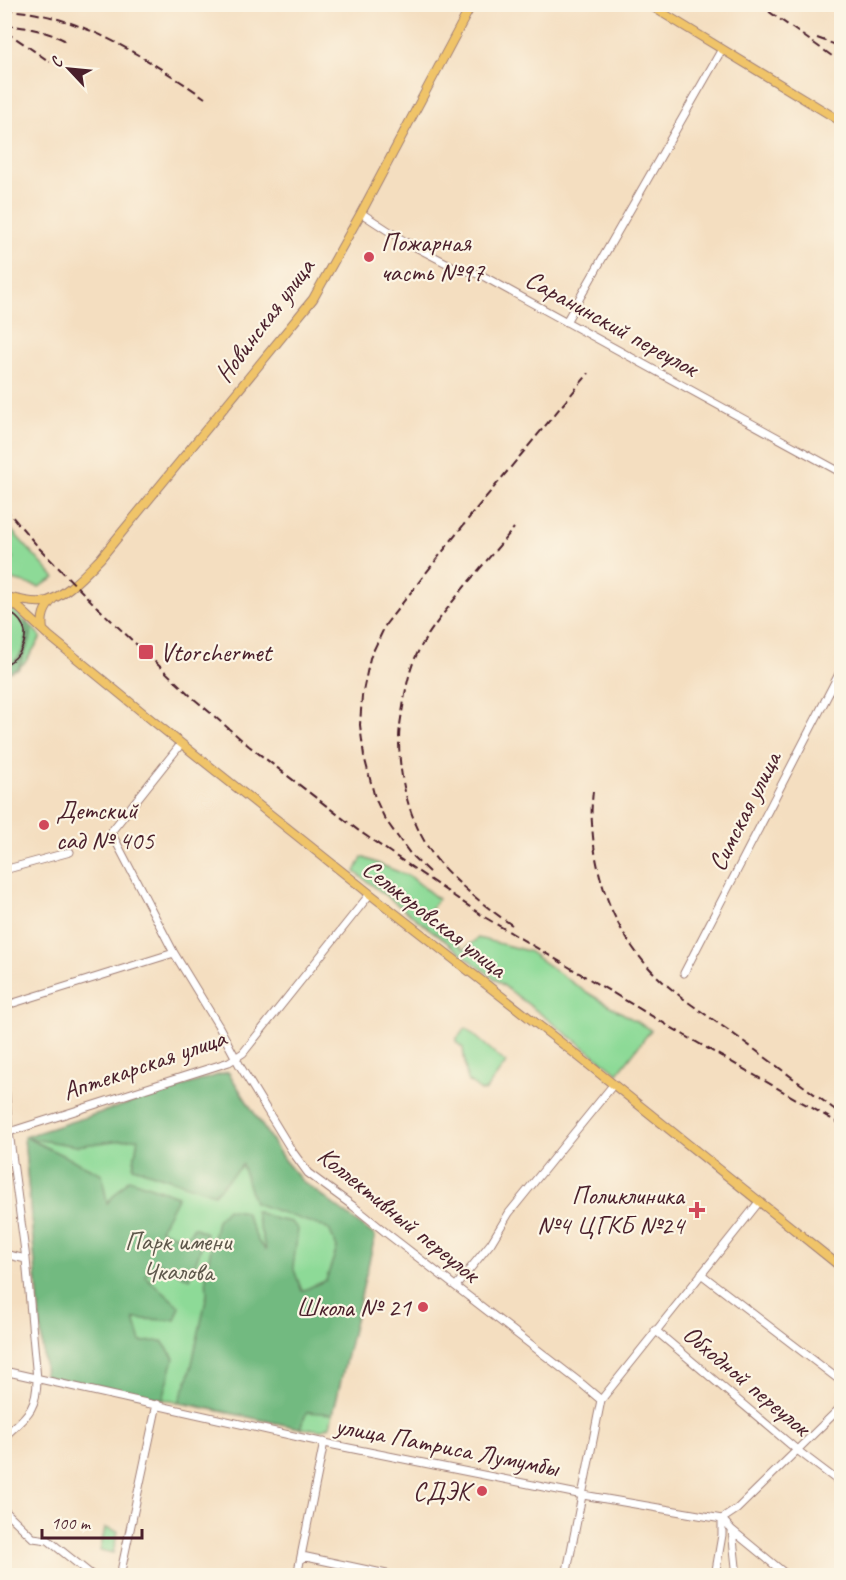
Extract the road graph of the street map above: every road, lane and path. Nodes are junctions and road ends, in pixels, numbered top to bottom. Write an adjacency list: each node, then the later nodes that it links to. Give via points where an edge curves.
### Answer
1 (472, 4): 5 (main road, Новинская улица)
2 (648, 4): 3 (main road)
3 (722, 49): 4 (main road); 6 (street)
4 (842, 122)
5 (362, 213): 6 (street, Саранинский переулок, via 404,241 454,267 481,275); 9 (main road, Новинская улица, via 313,299 100,559)
6 (566, 322): 7 (street, Саранинский переулок)
7 (842, 473)
8 (4, 597): 9 (main road, via 42,602); 10 (main road, Селькоровская улица)
9 (53, 599): 10 (main road, via 43,613)
10 (43, 630): 12 (main road, Селькоровская улица)
11 (842, 668): 17 (street, Симская улица)
12 (182, 744): 15 (main road, Селькоровская улица); 16 (street, Коллективный переулок, via 111,832)
13 (70, 852): 14 (street)
14 (4, 870)
15 (370, 894): 19 (street, Аптекарская улица); 21 (main road, Селькоровская улица)
16 (174, 953): 18 (street); 19 (street, Коллективный переулок)
17 (684, 973)
18 (4, 1006)
19 (236, 1058): 22 (street, Аптекарская улица); 28 (street, Коллективный переулок, via 308,1173)
20 (4, 1073): 22 (street)
21 (613, 1084): 23 (main road, Селькоровская улица); 28 (street, via 509,1213)
22 (7, 1132): 25 (street)
23 (759, 1202): 26 (main road, Селькоровская улица); 27 (street)
24 (4, 1254): 25 (street)
25 (26, 1259): 31 (street)
26 (842, 1269)
27 (701, 1274): 29 (street); 32 (street)
28 (456, 1287): 33 (street, Коллективный переулок)
29 (655, 1330): 33 (street); 38 (street, Обходной переулок)
30 (4, 1371): 31 (street, улица Патриса Лумумбы)
31 (37, 1379): 34 (street, улица Патриса Лумумбы); 36 (street, via 37,1395 29,1414)
32 (842, 1382)
33 (601, 1400): 40 (street)
34 (157, 1404): 37 (street, улица Патриса Лумумбы); 46 (street)
35 (842, 1406): 38 (street)
36 (4, 1437)
37 (324, 1442): 40 (street, улица Патриса Лумумбы); 44 (street)
38 (797, 1450): 39 (street, Обходной переулок); 42 (street)
39 (842, 1484)
40 (583, 1495): 42 (street, улица Патриса Лумумбы); 49 (street)
41 (5, 1511): 45 (street, via 33,1538 48,1540)
42 (722, 1519): 43 (street); 50 (street)
43 (732, 1530): 51 (street); 52 (street)
44 (302, 1556): 47 (street); 48 (street)
45 (93, 1575)
46 (120, 1575)
47 (297, 1575)
48 (396, 1575)
49 (566, 1575)
50 (715, 1575)
51 (737, 1575)
52 (788, 1575)

